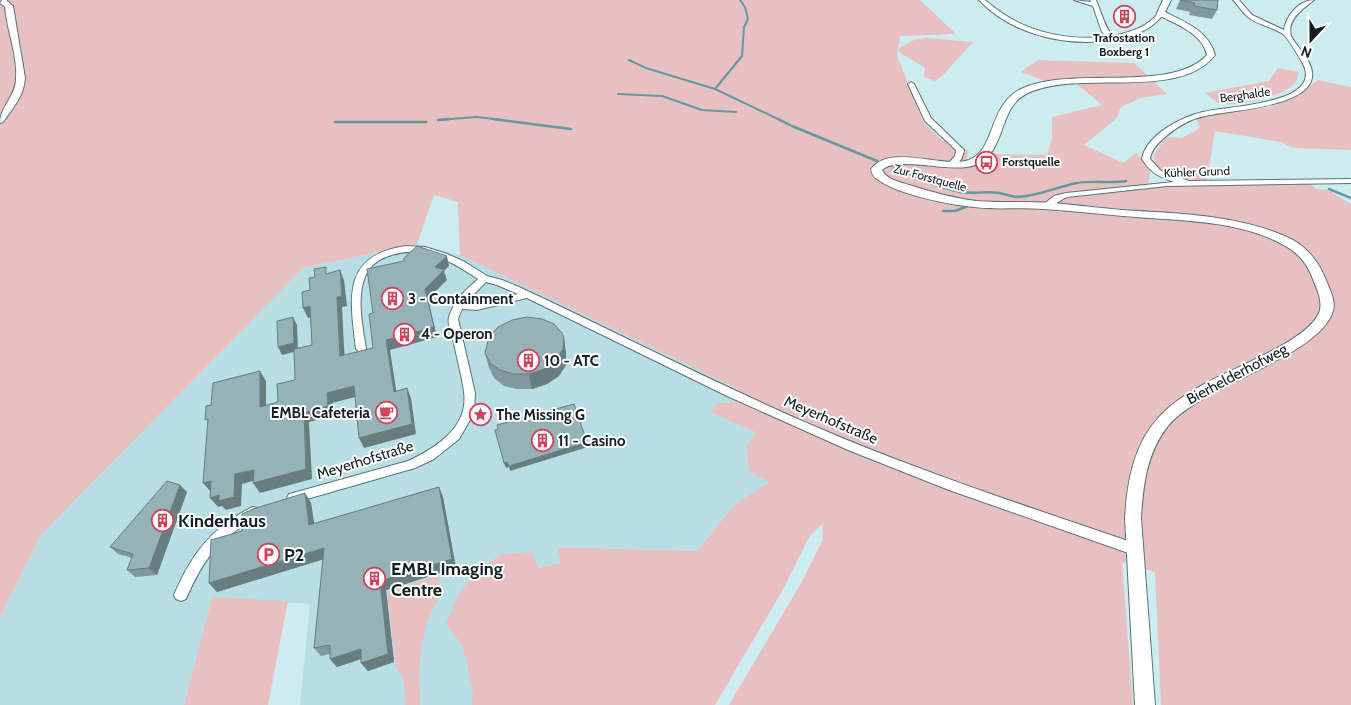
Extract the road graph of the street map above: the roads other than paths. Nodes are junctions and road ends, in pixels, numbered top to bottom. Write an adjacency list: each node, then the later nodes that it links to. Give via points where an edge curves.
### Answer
1 (982, 0): 11 (street, via 1007,20 1036,32 1077,39)
2 (1077, 0): 7 (street)
3 (1167, 0): 9 (street)
4 (1236, 0): 10 (street, via 1250,16)
5 (1311, 0): 10 (street, via 1293,16)
6 (3, 1): 8 (street); 13 (street, via 9,6 21,81 16,96)
7 (1094, 3): 11 (street, via 1105,32)
8 (0, 12)
9 (1161, 13): 11 (street, via 1158,19 1144,28); 14 (street, Zur Forstquelle, via 1203,38 1211,52 1203,66 1169,76 1066,80 1029,89 1017,94 1005,106 984,156 971,163)
10 (1288, 34): 15 (street, Berghalde, via 1308,65 1310,71 1306,84 1277,102 1206,112 1177,124 1163,134 1147,154 1146,161)
11 (1112, 38)
12 (910, 84): 14 (street, via 928,120 960,150)
13 (0, 120)
14 (951, 165): 19 (street, Zur Forstquelle, via 890,160 880,164 877,172 889,182 952,200 986,205)
15 (1154, 170): 17 (street); 18 (street, Berghalde)
16 (1351, 181): 17 (street, Kühler Grund)
17 (1186, 183): 18 (street, Kühler Grund)
18 (1150, 185): 19 (street, Kühler Grund, via 1066,195)
19 (1048, 206): 26 (street, Bierhelderhofweg, via 1205,218 1265,233 1303,253 1313,266 1325,294 1326,312 1312,330 1271,358 1193,396 1157,429 1144,453 1135,486)
20 (484, 279): 21 (street, Meyerhofstraße, via 502,283); 22 (street); 23 (street, Meyerhofstraße, via 462,264 425,250 396,250 374,260 362,272 356,286)
21 (527, 295): 22 (street, via 477,307); 26 (street, Meyerhofstraße, via 814,431 961,489)
22 (458, 305): 24 (street, Meyerhofstraße, via 453,319 454,328 470,405 466,420 455,436 430,456 411,465)
23 (361, 349)
24 (283, 501)
25 (263, 508): 27 (street, via 238,521 209,545 192,567)
26 (1134, 549): 28 (street, Bierhelderhofweg)
27 (181, 594)
28 (1145, 705)

